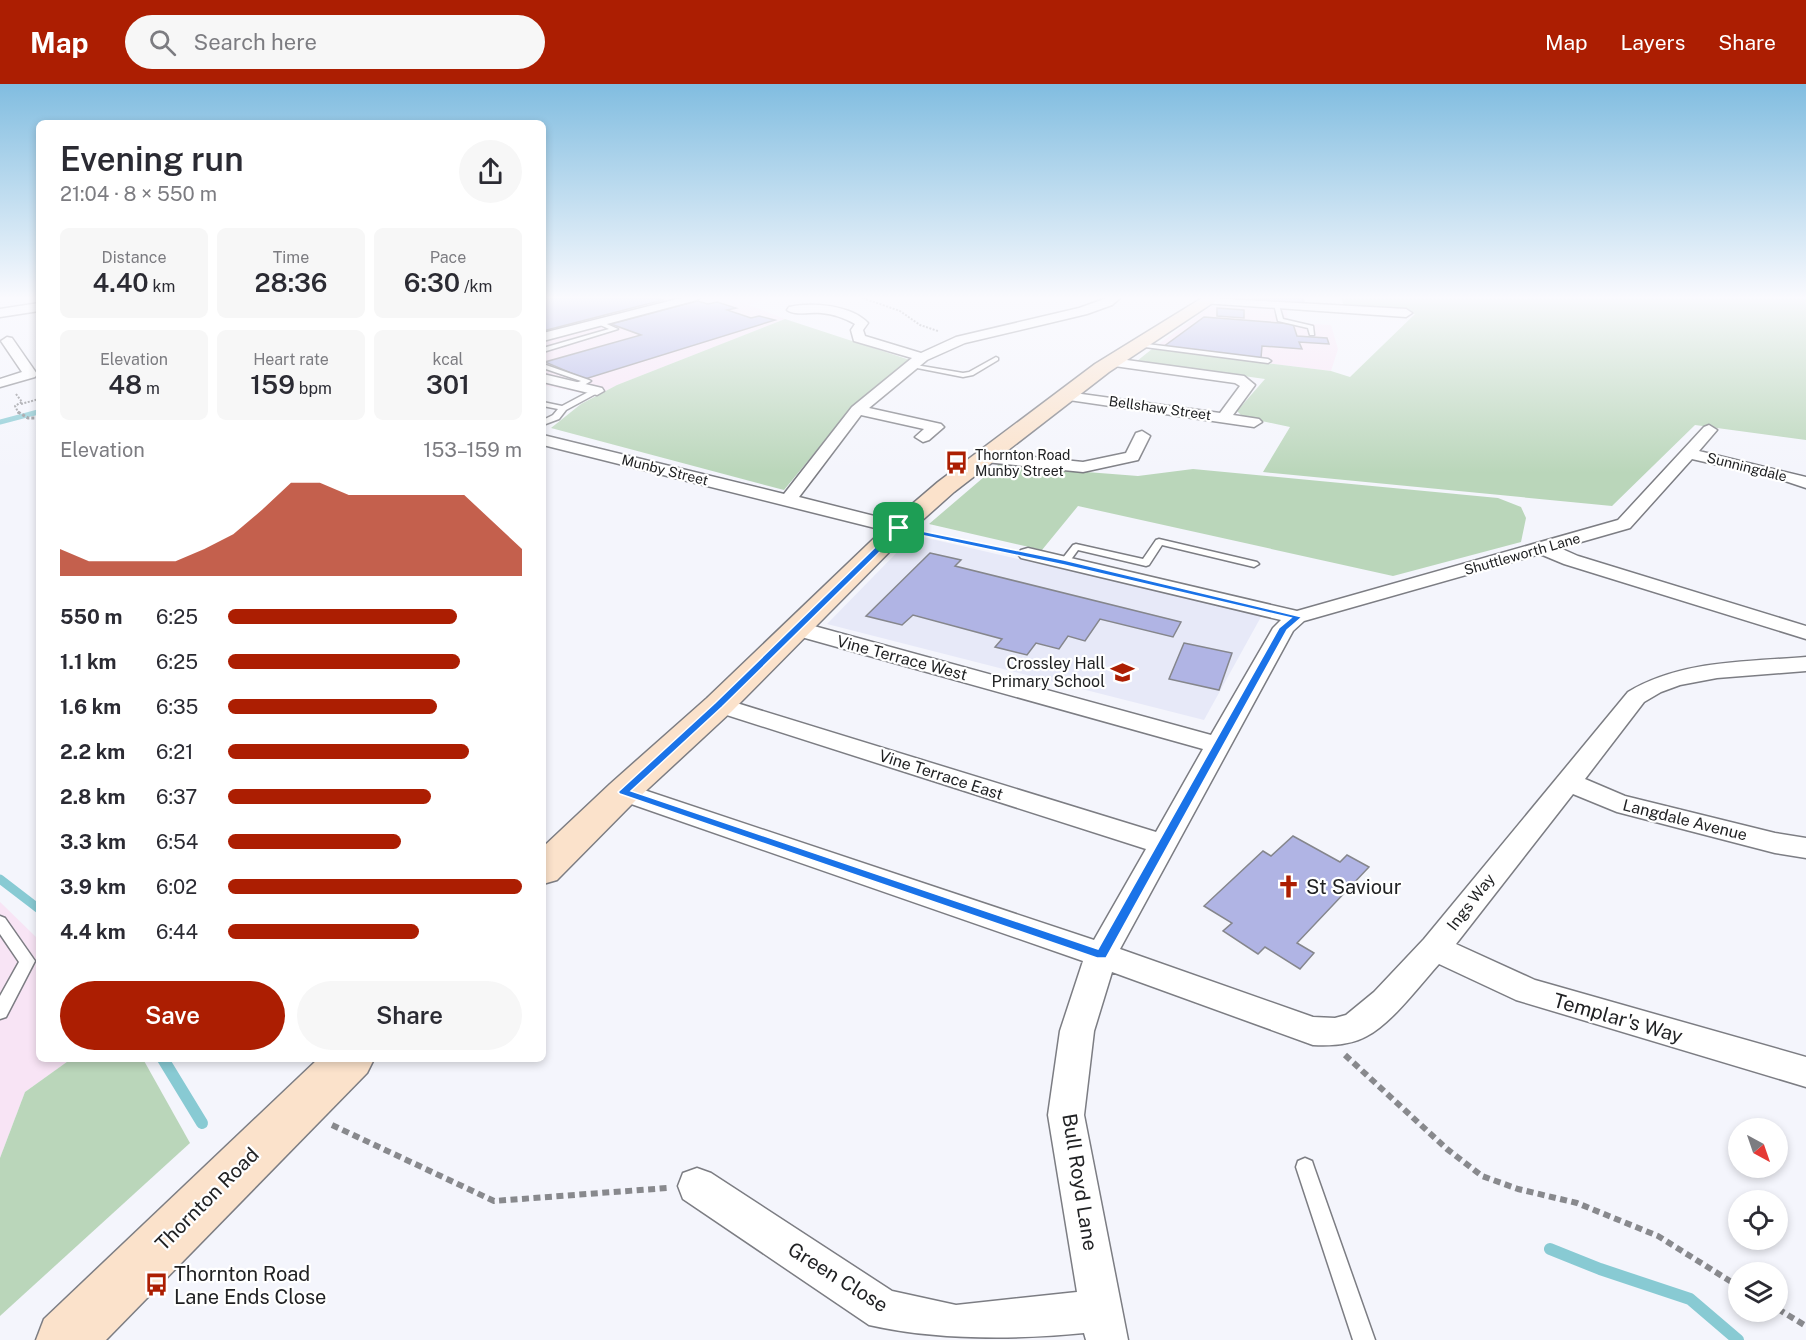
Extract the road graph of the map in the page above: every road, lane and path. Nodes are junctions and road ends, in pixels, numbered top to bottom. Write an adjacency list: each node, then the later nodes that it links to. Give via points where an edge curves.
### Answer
1 (18, 357): 12 (street, via 30,374)
2 (905, 357): 7 (street)
3 (926, 357): 7 (street)
4 (1121, 357): 9 (main road)
5 (1233, 357): 8 (lane)
6 (996, 360): 7 (lane, via 963,375)
7 (916, 361): 20 (street)
8 (1268, 361)
9 (1112, 362): 15 (main road); 22 (street, via 1239,379 1248,385)
10 (546, 367): 13 (lane, via 587,381)
11 (546, 379): 13 (street)
12 (0, 383)
13 (576, 386): 14 (street)
14 (597, 391): 19 (lane)
15 (1067, 396): 22 (street, Bellshaw Street); 31 (main road)
16 (36, 400): 18 (path)
17 (546, 405): 19 (lane)
18 (15, 406)
19 (563, 408): 24 (lane)
20 (857, 410): 28 (street, via 936,427); 33 (street)
21 (19, 414): 23 (path)
22 (1224, 417): 25 (street, Bellshaw Street)
23 (36, 418)
24 (546, 422)
25 (1254, 422)
26 (1709, 430): 30 (street, Shuttleworth Lane)
27 (1142, 436): 31 (street, via 1132,457 1083,467)
28 (923, 437)
29 (546, 441): 33 (street, Munby Street)
30 (1688, 453): 32 (street, Sunningdale); 35 (street, Shuttleworth Lane, via 1624,524)
31 (985, 458): 34 (main road)
32 (1806, 483)
33 (788, 500): 34 (street, Munby Street)
34 (899, 528): 36 (path); 40 (main road)
35 (1544, 548): 39 (street, Shuttleworth Lane); 41 (street, via 1582,564)
36 (1028, 554): 37 (street, Shuttleworth Lane)
37 (1064, 562): 38 (lane, via 1076,547 1146,562 1159,542); 39 (street, Shuttleworth Lane)
38 (1254, 564)
39 (1297, 617): 44 (street, via 1284,628)
40 (795, 628): 43 (main road); 44 (street, Vine Terrace West)
41 (1806, 633)
42 (1806, 664): 45 (street, Ings Way, via 1681,676 1650,687 1636,697)
43 (719, 705): 46 (main road); 47 (street, Vine Terrace East)
44 (1217, 745): 47 (street)
45 (1567, 781): 48 (street, Langdale Avenue, via 1617,803); 51 (street, Ings Way)
46 (623, 792): 49 (main road); 52 (street, Ings Way)
47 (1164, 845): 52 (street)
48 (1806, 848)
49 (546, 867)
50 (0, 922): 53 (lane, via 27,962)
51 (1436, 948): 54 (street, Ings Way, via 1386,1001 1356,1026); 56 (street, Templar's Way, via 1527,991)
52 (1101, 955): 54 (street, Ings Way, via 1313,1031); 62 (street, Bull Royd Lane, via 1077,1031 1066,1115)
53 (0, 1012)
54 (1330, 1032): 60 (path, via 1348,1060 1482,1176 1518,1190 1576,1203 1658,1236)
55 (347, 1062): 57 (main road, Thornton Road)
56 (1806, 1072)
57 (299, 1109): 59 (path, via 494,1201); 64 (main road, Thornton Road)
58 (1305, 1167): 65 (lane)
59 (697, 1186): 62 (street, Green Close, via 884,1310 956,1326)
60 (1728, 1280)
61 (1788, 1315): 63 (path)
62 (1104, 1325)
63 (1806, 1326)
64 (64, 1340)
65 (1364, 1340)

